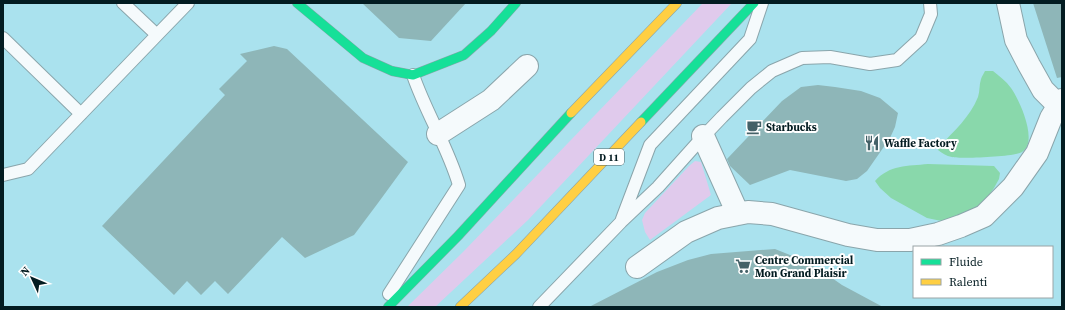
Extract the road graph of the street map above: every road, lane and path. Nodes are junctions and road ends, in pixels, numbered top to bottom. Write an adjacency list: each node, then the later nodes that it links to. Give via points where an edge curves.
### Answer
1 (122, 3): 10 (lane)
2 (188, 3): 10 (lane)
3 (296, 3): 13 (main road, via 363,58 392,71)
4 (516, 3): 13 (main road, via 491,31 464,55)
5 (677, 3): 23 (main road)
6 (754, 3): 24 (main road, D 11, via 516,254)
7 (762, 3): 20 (lane, via 750,39 650,145)
8 (930, 3): 17 (lane, via 931,14 921,38 897,60 870,64 830,57 802,58 772,71 751,88)
9 (1008, 3): 14 (street, via 1016,40 1043,90)
10 (157, 35): 15 (lane)
11 (3, 38): 15 (lane)
12 (527, 66): 16 (street, via 490,100)
13 (413, 75): 16 (lane)
14 (1061, 104): 19 (street, via 1051,118 1037,153 1014,187 984,216 938,234 910,240 877,240 848,235 772,214)
15 (81, 114): 18 (lane, via 28,169)
16 (438, 134): 22 (lane, via 459,185)
17 (703, 136): 19 (street); 20 (lane, via 658,187)
18 (3, 175)
19 (738, 214): 21 (street, via 718,218 686,232)
20 (621, 222): 25 (lane)
21 (636, 268)
22 (381, 307)
23 (388, 307)
24 (460, 307)
25 (539, 307)

